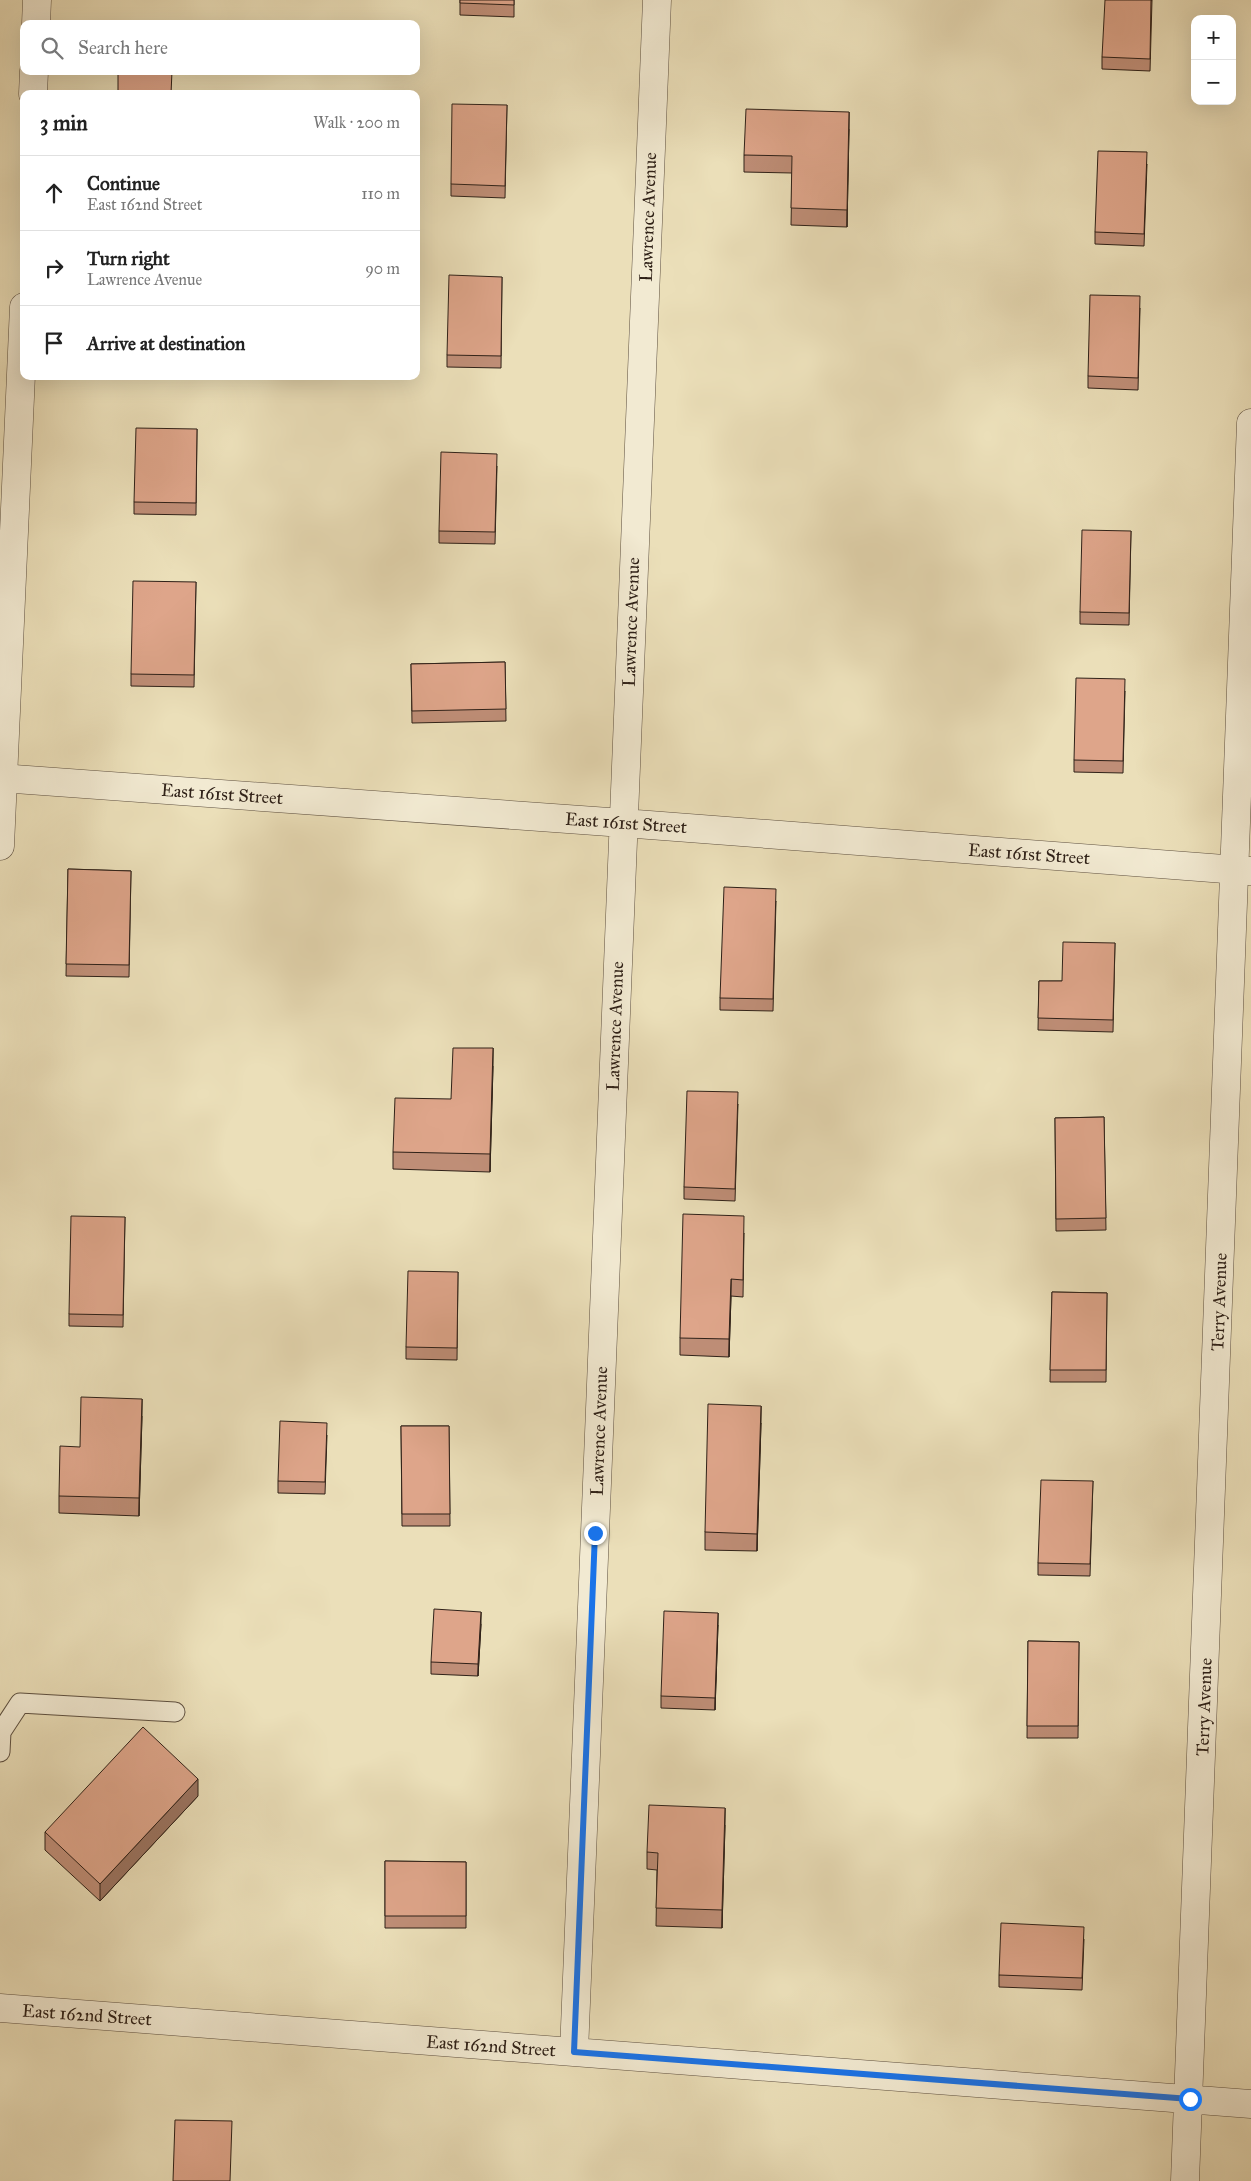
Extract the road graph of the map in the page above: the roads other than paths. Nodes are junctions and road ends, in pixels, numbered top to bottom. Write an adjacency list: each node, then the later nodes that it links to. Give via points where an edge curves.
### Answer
1 (37, 0): 3 (street)
2 (657, 0): 9 (street, Lawrence Avenue)
3 (36, 20)
4 (34, 75): 5 (street)
5 (33, 90)
6 (21, 380): 8 (street)
7 (1251, 423): 11 (street, Terry Avenue)
8 (2, 778): 9 (street, East 161st Street); 10 (street)
9 (623, 822): 11 (street, East 161st Street); 15 (street, Lawrence Avenue)
10 (0, 846)
11 (1243, 870): 16 (street, Terry Avenue)
12 (175, 1712): 13 (lane, via 20,1702 2,1732)
13 (0, 1752)
14 (0, 2008): 15 (street, East 162nd Street)
15 (574, 2052): 16 (street, East 162nd Street)
16 (1190, 2099): 17 (street, East 162nd Street); 18 (street, Terry Avenue)
17 (1251, 2104)
18 (1185, 2181)

